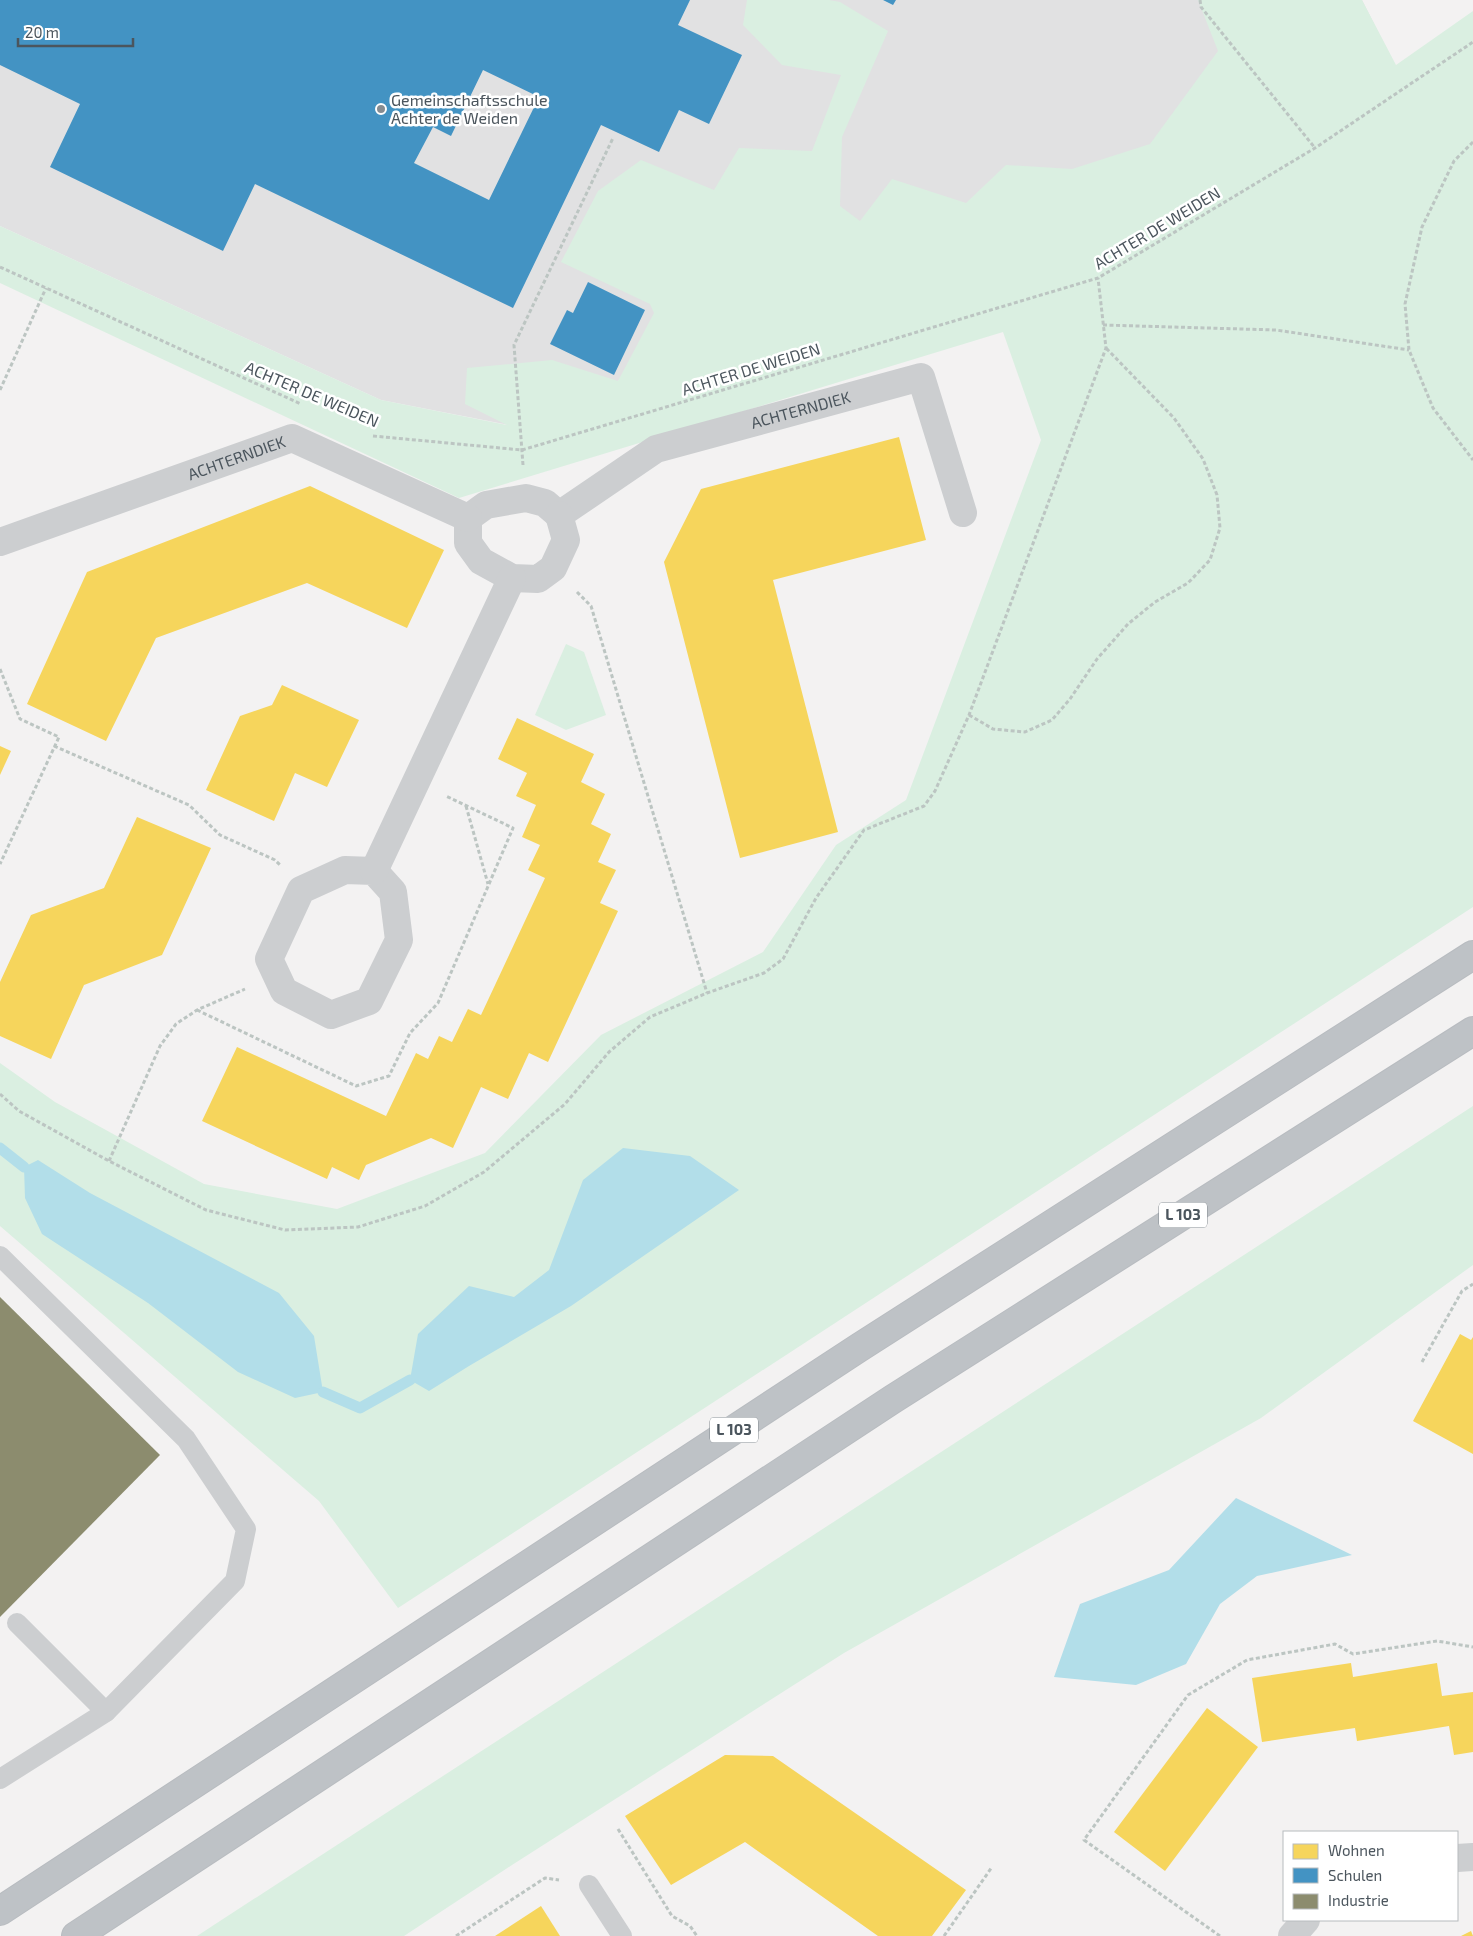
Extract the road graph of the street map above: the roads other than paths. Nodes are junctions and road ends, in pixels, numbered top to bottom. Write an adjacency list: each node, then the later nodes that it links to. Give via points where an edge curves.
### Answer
1 (963, 513): 2 (street, ACHTERNDIEK, via 921,377 656,449)
2 (559, 515): 3 (street, via 545,503 526,498 486,505); 5 (street, via 566,540 552,568 538,580)
3 (468, 518): 4 (street, ACHTERNDIEK, via 292,438); 5 (street, via 468,543 481,561)
4 (0, 542)
5 (512, 578): 6 (street)
6 (374, 871): 6 (street, via 393,892 399,940 368,1001 331,1015 284,991 269,959 301,890 345,870)
7 (1473, 955): 16 (highway, L 103, via 860,1347)
8 (1473, 1031): 18 (highway, L 103, via 893,1398)
9 (0, 1256): 11 (lane, via 186,1439 246,1530 236,1581)
10 (17, 1624): 11 (lane)
11 (106, 1712): 12 (lane)
12 (0, 1779)
13 (1473, 1857): 14 (street)
14 (1458, 1858)
15 (589, 1885): 19 (lane)
16 (0, 1912)
17 (1305, 1921): 20 (street)
18 (76, 1936)
19 (622, 1936)
20 (1292, 1936)

